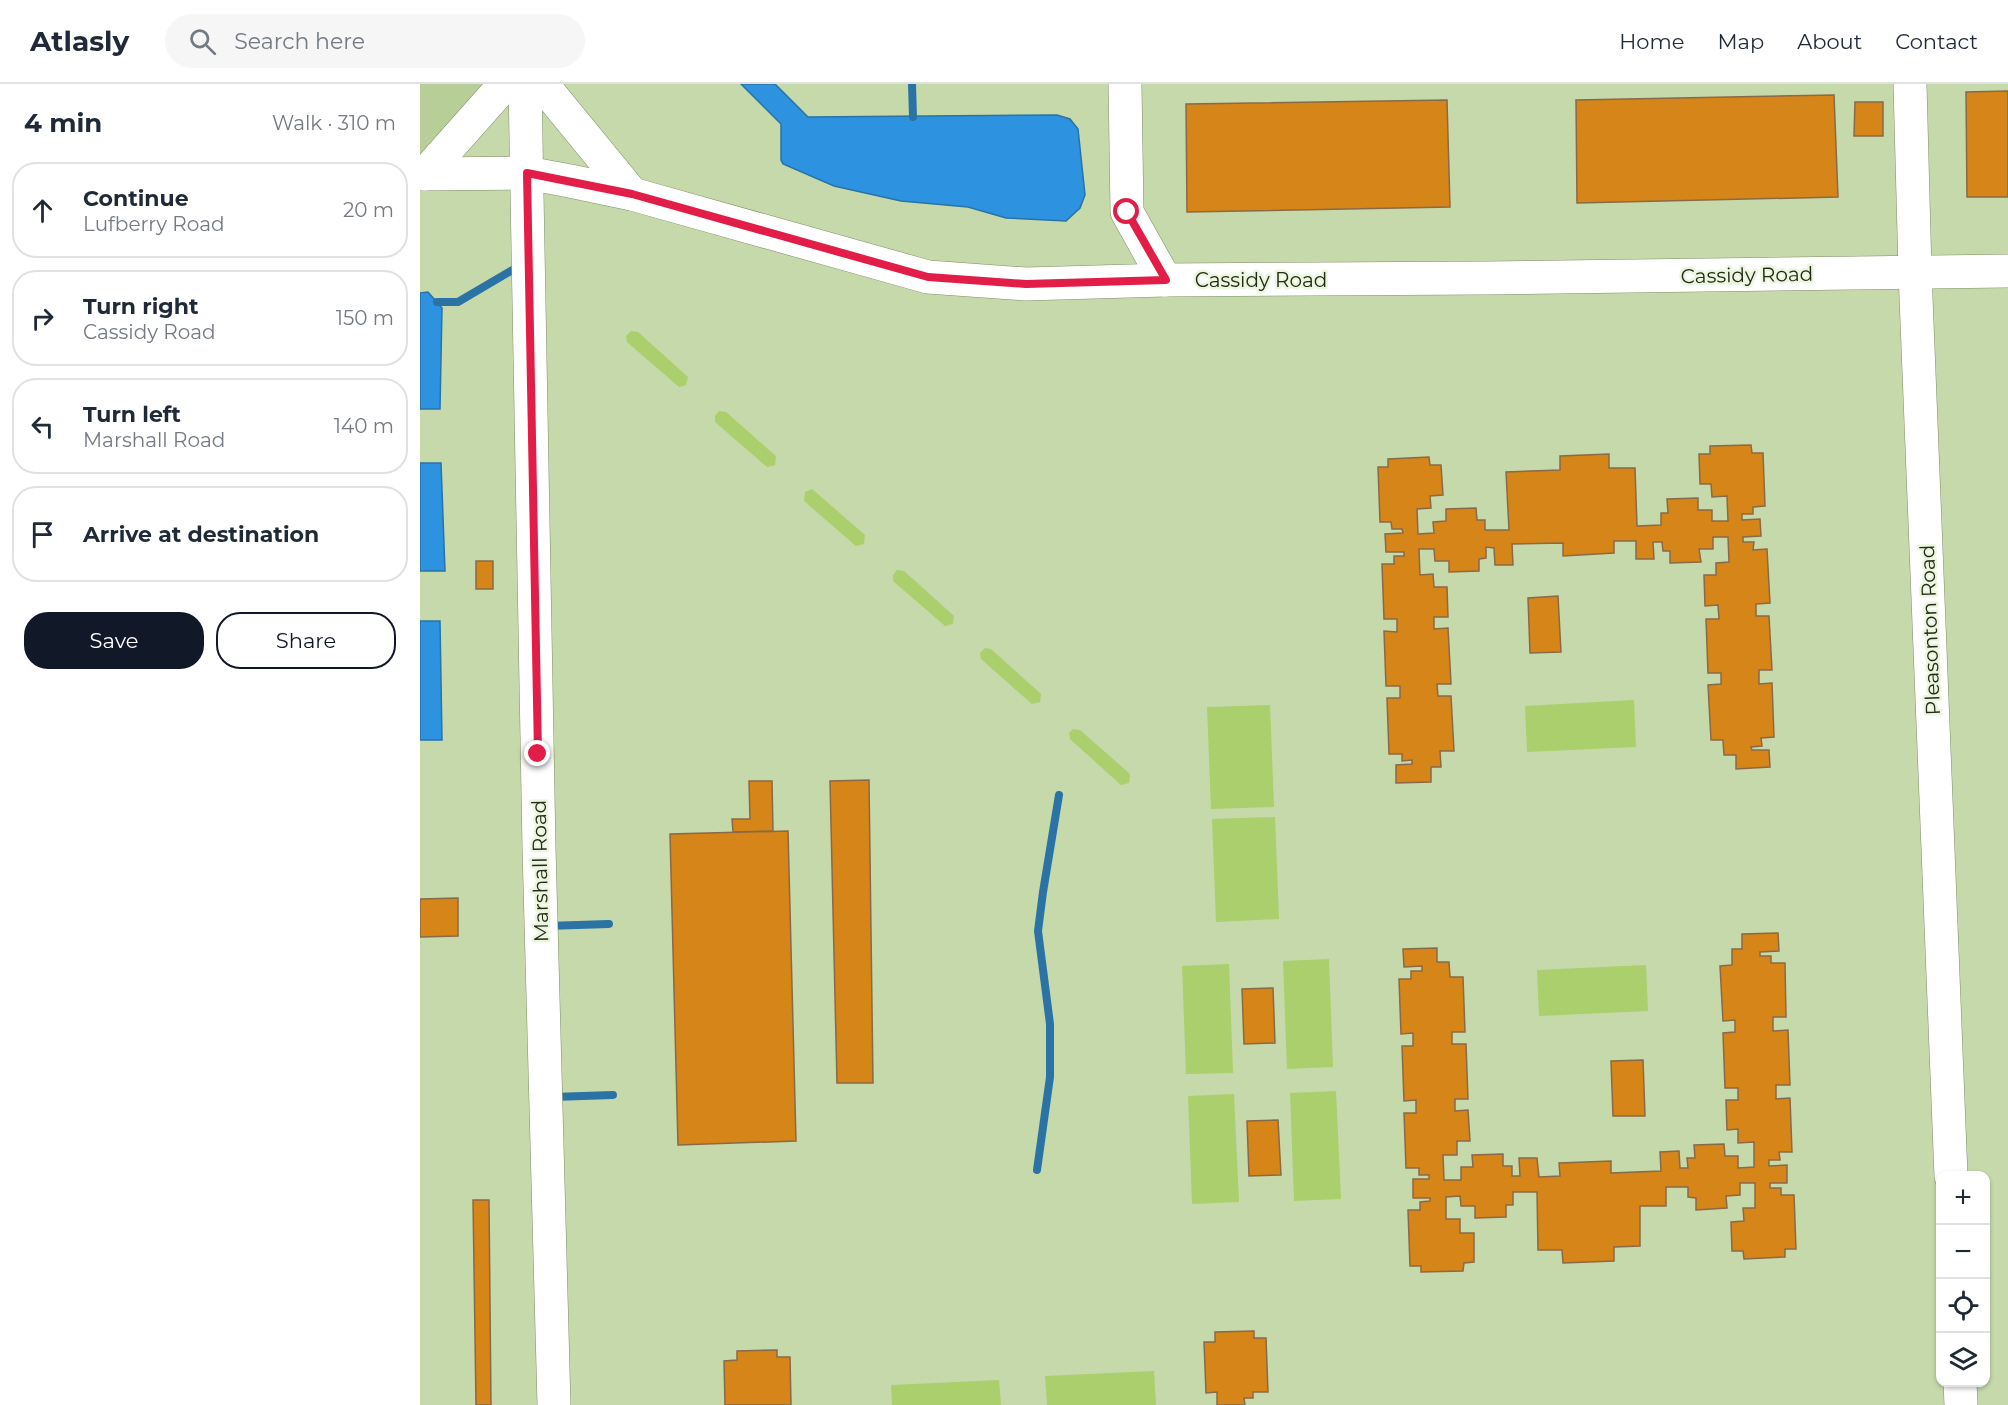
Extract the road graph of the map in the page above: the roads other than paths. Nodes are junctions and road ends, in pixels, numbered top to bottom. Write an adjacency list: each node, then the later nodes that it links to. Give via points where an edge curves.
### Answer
1 (505, 84): 7 (street)
2 (525, 84): 6 (street, Marshall Road)
3 (542, 84): 8 (street)
4 (1125, 84): 11 (street, via 1127,212)
5 (1910, 84): 10 (street, Pleasonton Road)
6 (527, 173): 7 (street, Cassidy Road); 8 (street, Cassidy Road); 14 (street, Marshall Road)
7 (422, 174)
8 (632, 194): 11 (street, Cassidy Road, via 928,277 1026,284)
9 (2008, 271): 10 (street, Cassidy Road)
10 (1915, 272): 11 (street, Cassidy Road); 12 (street, Pleasonton Road)
11 (1166, 280)
12 (1952, 1171)
13 (1960, 1387): 15 (street)
14 (554, 1405)
15 (1961, 1405)

